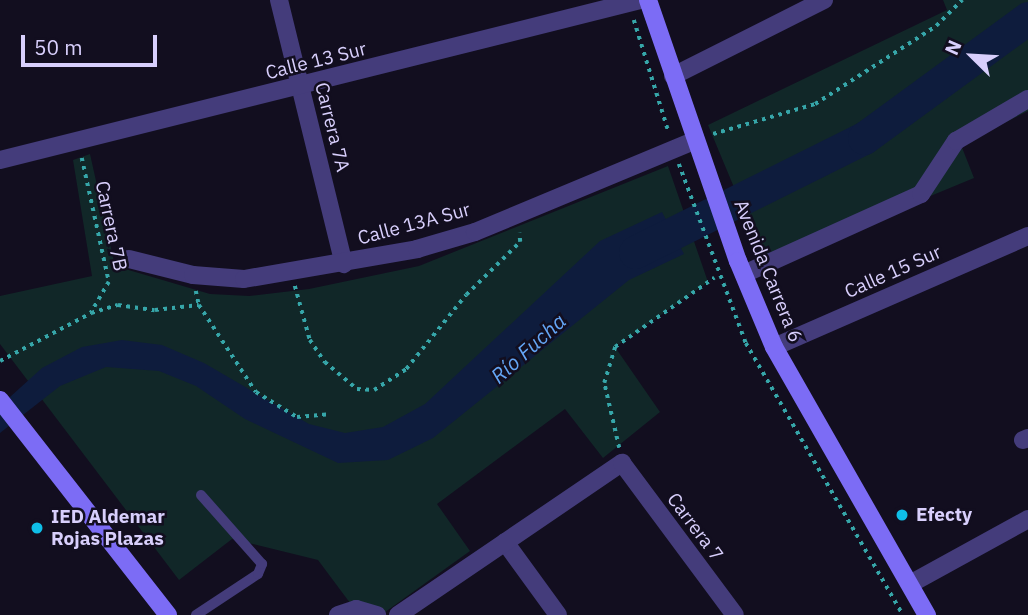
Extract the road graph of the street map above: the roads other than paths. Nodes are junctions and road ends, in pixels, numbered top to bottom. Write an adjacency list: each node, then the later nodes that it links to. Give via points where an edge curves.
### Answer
1 (279, 0): 6 (street, Carrera 7A)
2 (648, 0): 5 (main road, Avenida Carrera 6)
3 (824, 0): 5 (street)
4 (635, 2): 6 (street, Calle 13 Sur)
5 (673, 76): 8 (main road, Avenida Carrera 6)
6 (300, 87): 9 (street, Calle 13 Sur); 12 (street, Carrera 7A)
7 (1028, 99): 13 (street, via 956,141 921,194)
8 (701, 138): 12 (street, Calle 13A Sur, via 518,214 417,249); 13 (main road, Avenida Carrera 6, via 713,188)
9 (0, 160)
10 (1028, 236): 14 (street, Calle 15 Sur)
11 (129, 259): 12 (street, Calle 13A Sur, via 193,275 244,279)
12 (344, 264)
13 (744, 274): 14 (main road, Avenida Carrera 6)
14 (774, 347): 19 (main road, Avenida Carrera 6)
15 (0, 400): 20 (main road)
16 (201, 495): 21 (lane, via 262,564 258,574)
17 (1028, 519): 19 (street)
18 (505, 542): 24 (street); 25 (street); 26 (street, Carrera 7, via 622,463)
19 (909, 584): 27 (main road, Avenida Carrera 6)
20 (168, 615)
21 (196, 615)
22 (338, 615): 23 (street, via 356,609)
23 (377, 615)
24 (398, 615)
25 (558, 615)
26 (735, 615)
27 (927, 615)

